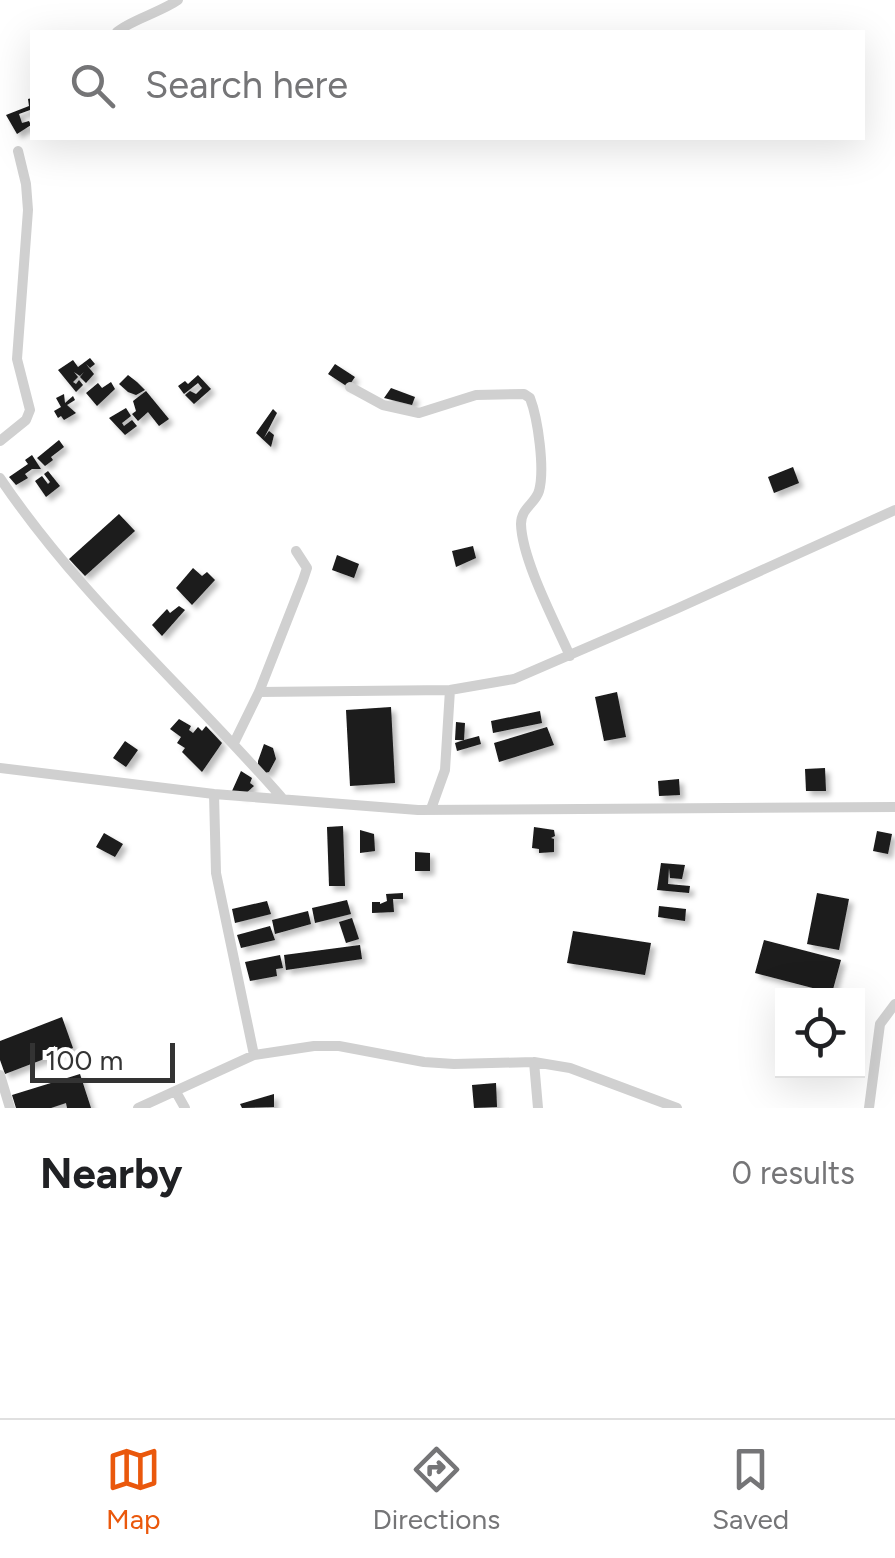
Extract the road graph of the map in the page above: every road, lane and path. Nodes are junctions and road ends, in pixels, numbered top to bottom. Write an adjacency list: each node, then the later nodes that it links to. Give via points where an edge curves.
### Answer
1 (178, 0): 2 (street)
2 (121, 30)
3 (18, 151): 5 (street, via 28,210 16,360 30,410)
4 (350, 387): 9 (street, via 419,413 476,395 530,398 542,468 538,494 521,524)
5 (0, 441)
6 (0, 478): 12 (street, via 77,580)
7 (895, 510): 9 (street)
8 (296, 551): 11 (street, via 307,568)
9 (570, 656): 10 (street, via 514,679)
10 (450, 690): 11 (street); 17 (street, via 446,770)
11 (260, 692): 12 (street)
12 (234, 743): 15 (street)
13 (0, 768): 14 (street)
14 (214, 794): 15 (street); 19 (street, via 216,873)
15 (283, 798): 17 (street)
16 (895, 806): 17 (street)
17 (431, 810)
18 (895, 1004): 28 (street, via 880,1024)
19 (254, 1055): 20 (street, via 339,1046 454,1064); 22 (street)
20 (534, 1062): 26 (street); 27 (street, via 570,1068)
21 (0, 1075): 23 (street)
22 (176, 1092): 24 (street); 25 (street)
23 (10, 1108)
24 (138, 1108)
25 (185, 1108)
26 (538, 1108)
27 (676, 1108)
28 (870, 1108)

